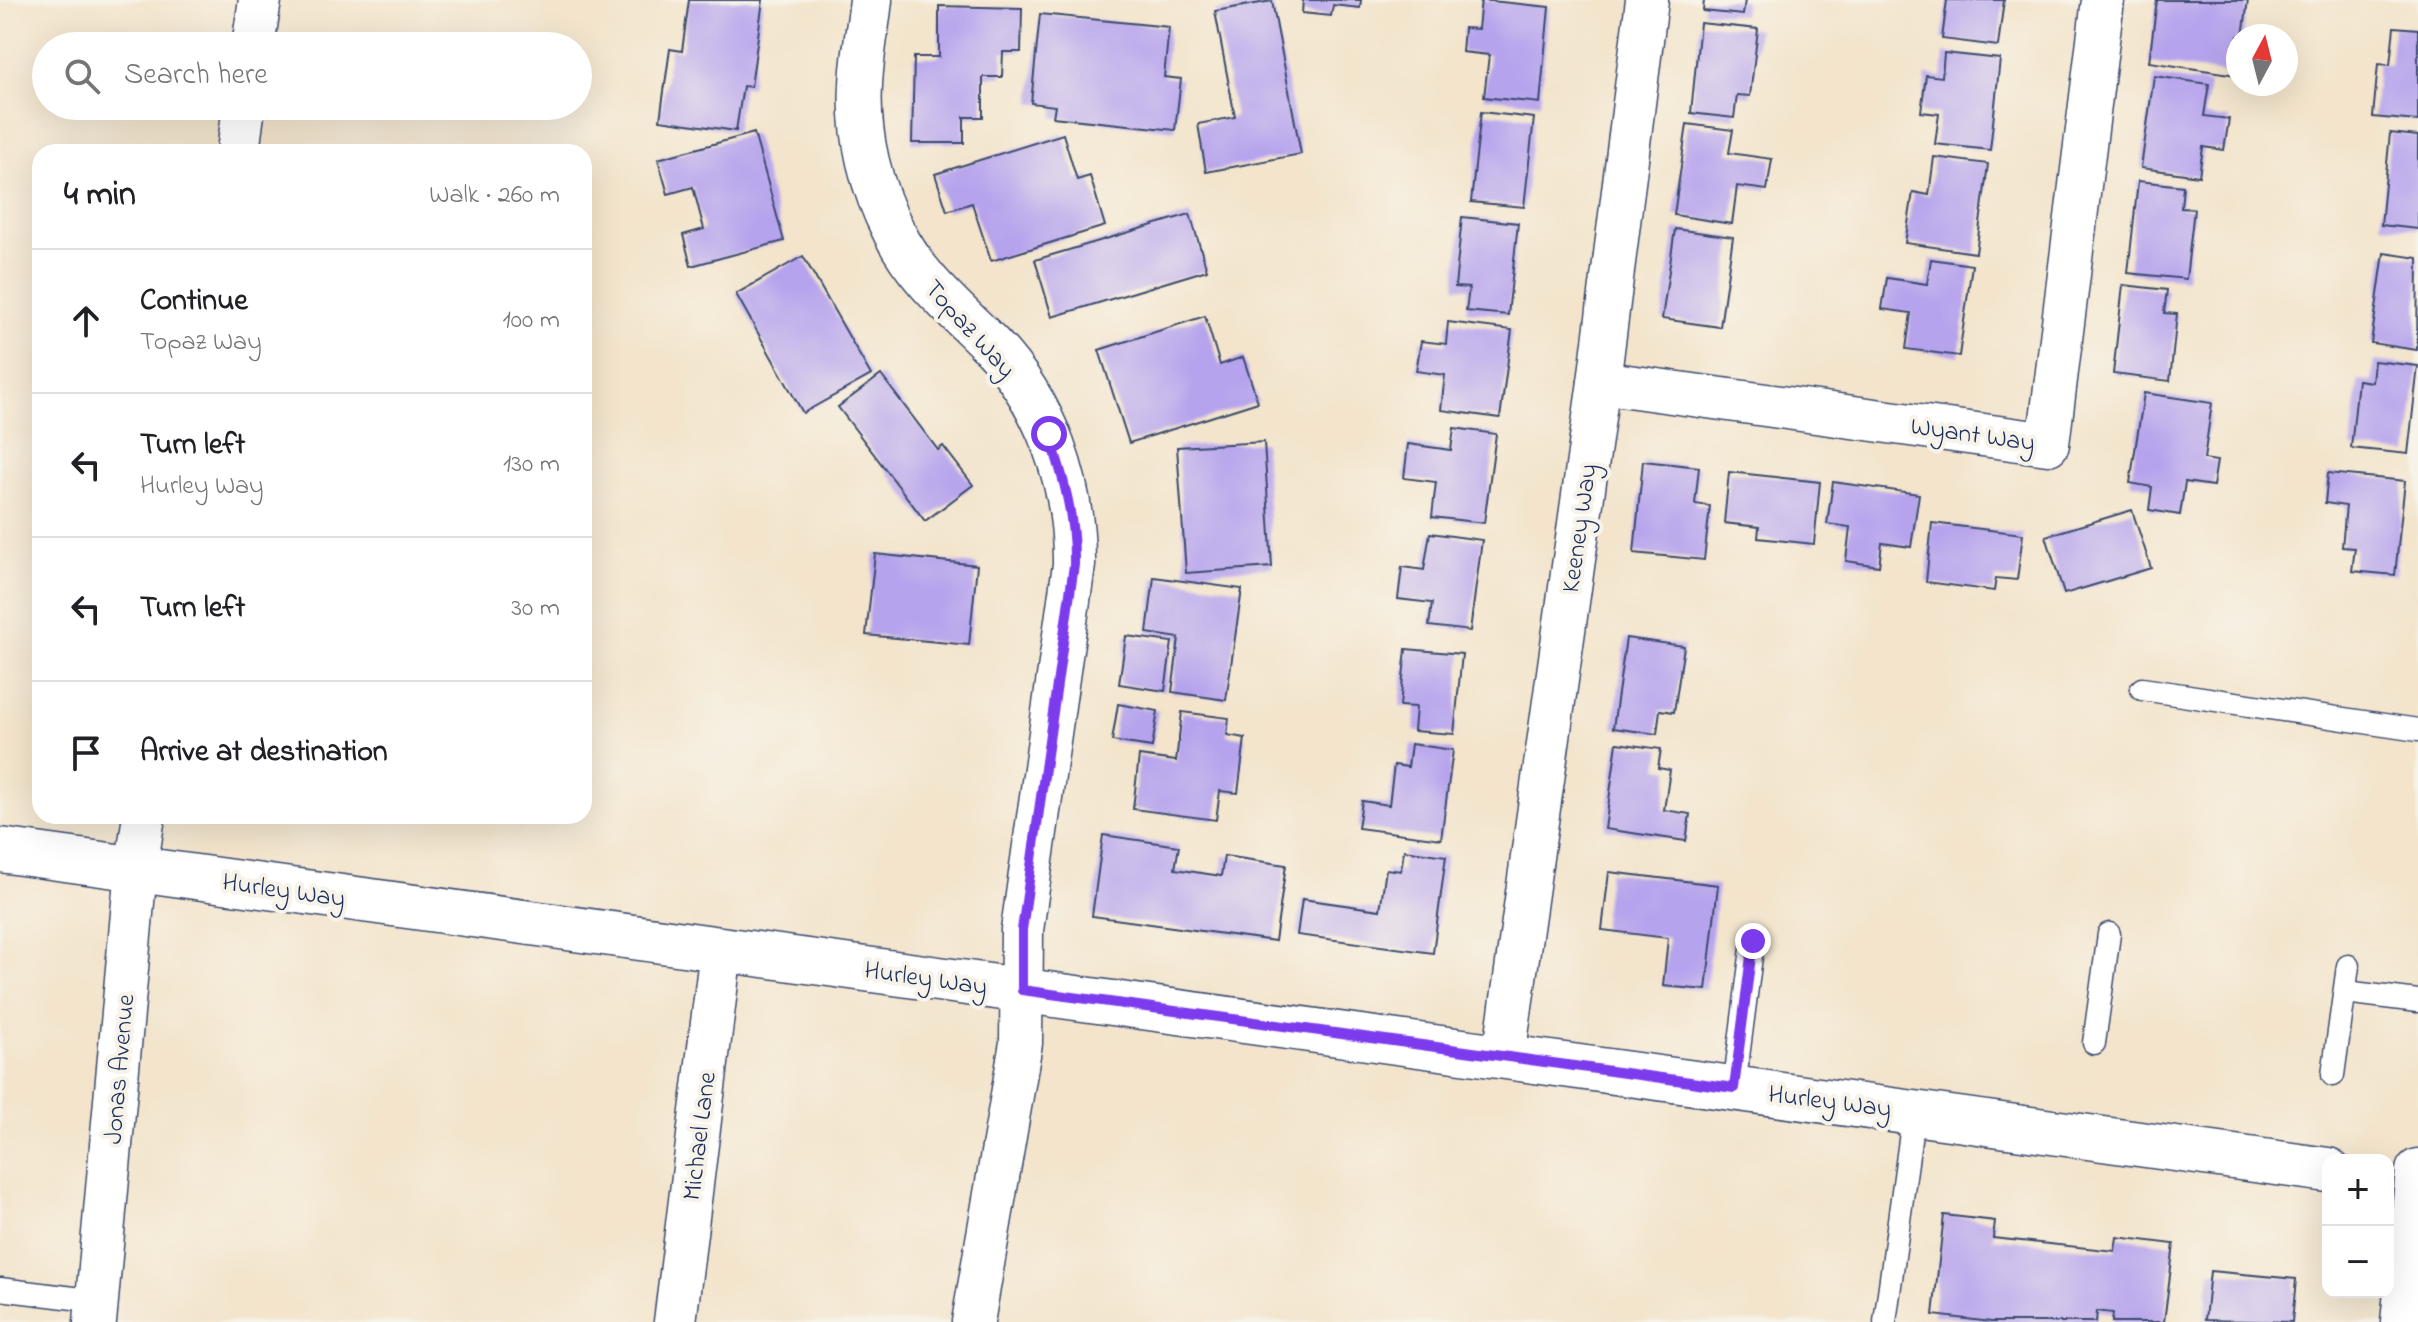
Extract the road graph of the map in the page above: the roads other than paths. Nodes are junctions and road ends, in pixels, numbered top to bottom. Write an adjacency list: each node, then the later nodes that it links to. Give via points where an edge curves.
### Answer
1 (260, 0): 5 (street)
2 (871, 0): 18 (street, Topaz Way, via 861,116 872,177 894,233 929,284 991,345 1024,387 1049,434 1067,485 1074,565 1022,930)
3 (1647, 0): 8 (street, Keeney Way)
4 (2103, 0): 8 (street, Wyant Way, via 2048,444)
5 (255, 32)
6 (242, 120): 7 (street)
7 (239, 144)
8 (1599, 382): 22 (street, Keeney Way)
9 (2142, 689): 10 (lane)
10 (2418, 730)
11 (143, 824): 13 (street, Jonas Avenue)
12 (0, 850): 13 (street, Hurley Way)
13 (136, 869): 16 (street, Hurley Way); 29 (street, Jonas Avenue)
14 (2109, 934): 21 (lane)
15 (1753, 941): 24 (lane)
16 (721, 950): 18 (street, Hurley Way); 30 (street, Michael Lane)
17 (2348, 966): 19 (lane)
18 (1022, 990): 22 (street, Hurley Way); 31 (street, via 1021,1043)
19 (2345, 992): 20 (lane); 23 (lane)
20 (2418, 1001)
21 (2094, 1043)
22 (1504, 1056): 24 (street, Hurley Way)
23 (2333, 1075)
24 (1734, 1088): 25 (street, Hurley Way)
25 (1914, 1111): 26 (street, Hurley Way); 32 (lane)
26 (2322, 1169)
27 (2410, 1178): 33 (street)
28 (0, 1289): 29 (lane)
29 (96, 1311)
30 (675, 1322)
31 (973, 1322)
32 (1885, 1322)
33 (2403, 1322)

